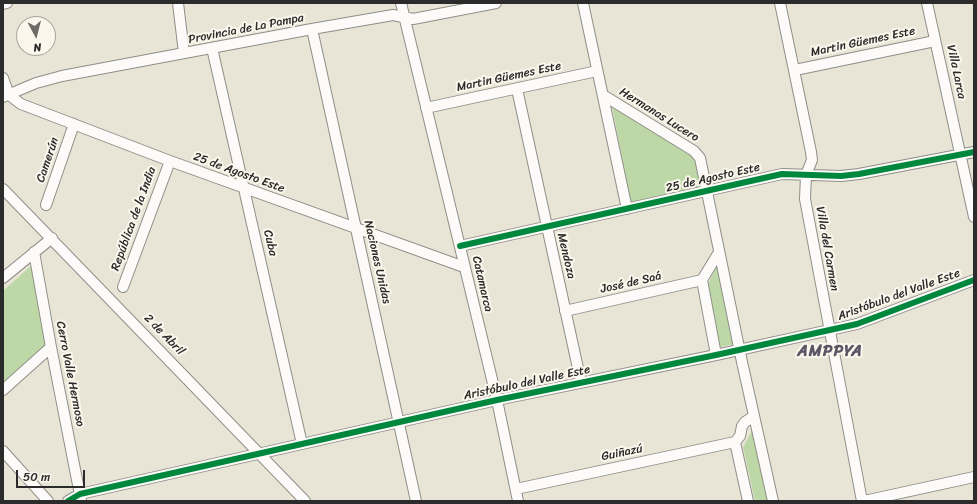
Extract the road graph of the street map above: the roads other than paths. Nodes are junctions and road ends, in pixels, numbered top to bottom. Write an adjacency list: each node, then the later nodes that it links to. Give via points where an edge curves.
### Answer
1 (7, 3): 8 (street)
2 (178, 3): 13 (street)
3 (401, 3): 9 (street, Catamarca)
4 (496, 3): 9 (street, Provincia de La Pampa, via 413,20)
5 (583, 3): 15 (street)
6 (780, 3): 14 (street, Villa del Carmen)
7 (927, 3): 11 (street, Villa Larca)
8 (3, 4)
9 (404, 18): 10 (street, Provincia de La Pampa, via 393,15); 20 (street, Catamarca)
10 (312, 29): 12 (street, Provincia de La Pampa); 33 (street, Naciones Unidas)
11 (936, 41): 14 (street, Martin Güemes Este); 23 (street, Villa Larca)
12 (212, 48): 13 (street, Provincia de La Pampa); 27 (street, Cuba)
13 (184, 54): 19 (street, Provincia de La Pampa, via 62,76)
14 (795, 70): 25 (street, Villa del Carmen, via 812,160)
15 (597, 71): 17 (street, Martin Güemes Este); 18 (street)
16 (3, 78): 19 (street)
17 (517, 89): 20 (street, Martin Güemes Este); 32 (street, Mendoza)
18 (603, 95): 28 (street, Hermanas Lucero, via 694,151 700,158); 30 (street)
19 (6, 96): 21 (street, 25 de Agosto Este)
20 (426, 108): 35 (street, Catamarca)
21 (74, 124): 24 (street, 25 de Agosto Este); 29 (street, Camerún)
22 (974, 152): 23 (street, 25 de Agosto Este)
23 (960, 155): 25 (street, 25 de Agosto Este, via 859,174); 31 (street, Villa Larca)
24 (170, 161): 27 (street, 25 de Agosto Este); 42 (street, República de la India)
25 (806, 174): 28 (street, 25 de Agosto Este, via 782,174); 44 (street, Villa del Carmen, via 805,199)
26 (3, 189): 34 (street, 2 de Abril)
27 (244, 189): 33 (street, 25 de Agosto Este); 54 (street, Cuba)
28 (707, 192): 30 (street, 25 de Agosto Este); 37 (street, Hermanas Lucero)
29 (46, 205)
30 (627, 209): 32 (street, 25 de Agosto Este)
31 (974, 217)
32 (546, 228): 35 (street, 25 de Agosto Este); 43 (street, Mendoza)
33 (356, 229): 38 (street, 25 de Agosto Este); 52 (street, Naciones Unidas)
34 (52, 238): 36 (street); 56 (street, 2 de Abril)
35 (460, 246): 38 (street, Catamarca)
36 (34, 252): 39 (street); 45 (street, Cerro Valle Hermoso)
37 (719, 252): 40 (street); 46 (street, Hermanas Lucero)
38 (464, 267): 50 (street, Catamarca)
39 (3, 278)
40 (702, 280): 43 (street, José de Saá); 47 (street)
41 (974, 280): 44 (street, Aristóbulo del Valle Este, via 857,324)
42 (123, 287)
43 (565, 311): 48 (street, Mendoza)
44 (829, 331): 46 (street, Aristóbulo del Valle Este); 68 (street, Villa del Carmen)
45 (51, 348): 49 (street); 59 (street, Cerro Valle Hermoso)
46 (739, 350): 47 (street, Aristóbulo del Valle Este); 51 (street, Hermanas Lucero)
47 (716, 355): 48 (street, Aristóbulo del Valle Este)
48 (581, 382): 50 (street, Aristóbulo del Valle Este)
49 (3, 390)
50 (497, 400): 52 (street, Aristóbulo del Valle Este); 58 (street, Catamarca)
51 (754, 416): 53 (street, via 742,426 740,436); 67 (street, Hermanas Lucero)
52 (400, 423): 54 (street, Aristóbulo del Valle Este); 64 (street, Naciones Unidas)
53 (735, 442): 58 (street, Guiñazú); 66 (street)
54 (302, 444): 56 (street, Aristóbulo del Valle Este)
55 (3, 451): 61 (street)
56 (260, 454): 59 (street, Aristóbulo del Valle Este); 63 (street, 2 de Abril)
57 (974, 477): 60 (street)
58 (516, 489): 65 (street, Catamarca)
59 (81, 498): 62 (street, Aristóbulo del Valle Este)
60 (887, 499): 68 (street)
61 (48, 501)
62 (68, 501)
63 (306, 501)
64 (416, 501)
65 (518, 501)
66 (748, 501)
67 (773, 501)
68 (863, 501)

